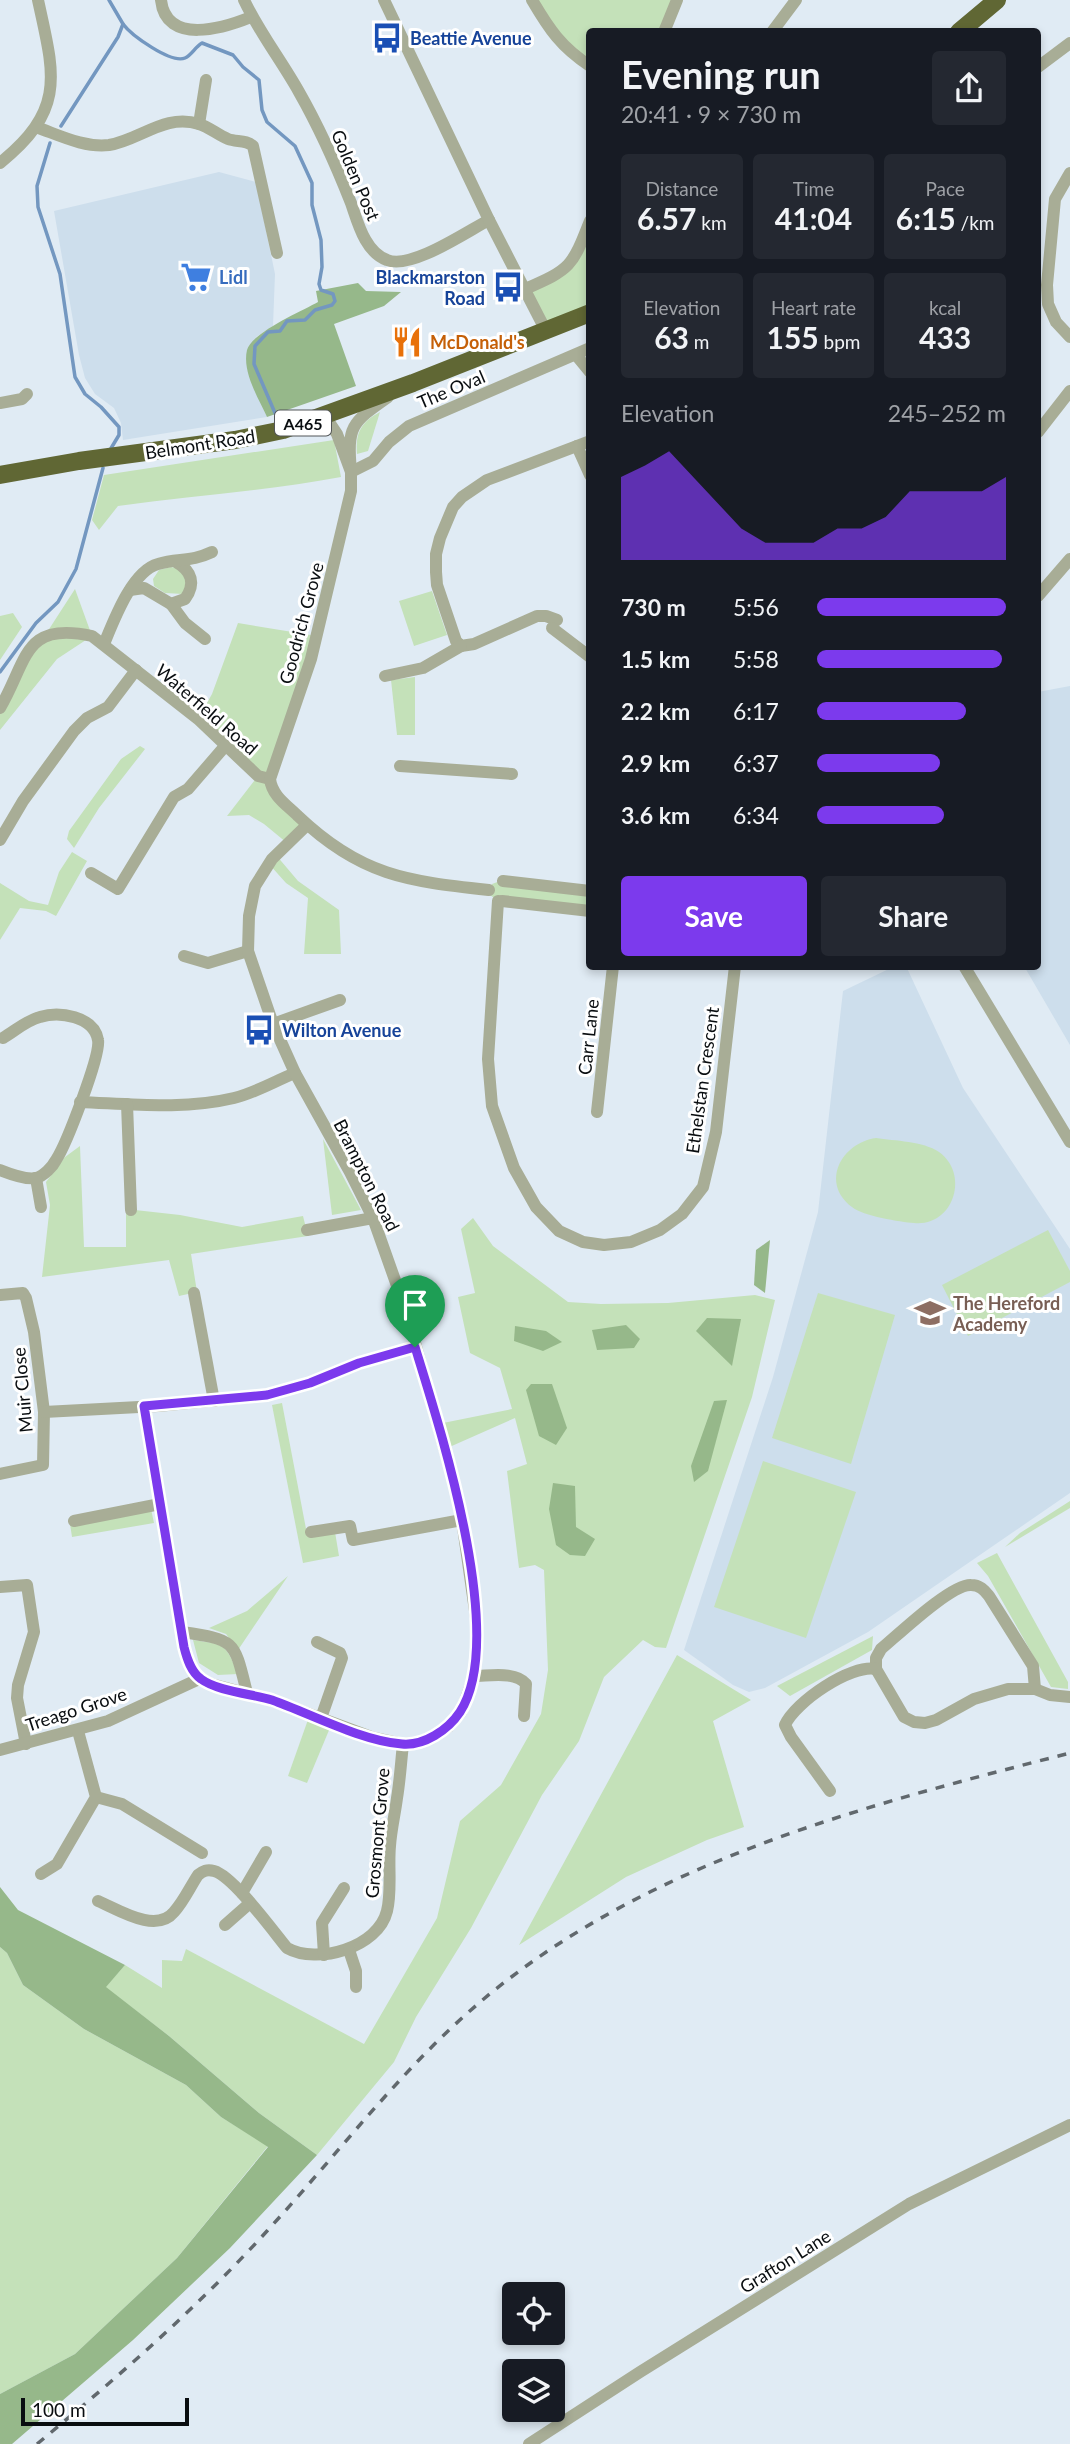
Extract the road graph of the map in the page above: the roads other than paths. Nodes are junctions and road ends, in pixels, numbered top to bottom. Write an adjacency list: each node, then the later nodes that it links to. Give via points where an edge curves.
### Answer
1 (38, 0): 18 (street, via 52,79 49,101)
2 (161, 0): 9 (street, via 169,21 195,30 215,30)
3 (244, 0): 9 (street, Golden Post)
4 (384, 0): 21 (street)
5 (532, 0): 14 (street, via 550,31)
6 (796, 0): 11 (street)
7 (996, 0): 12 (highway)
8 (675, 2): 10 (street)
9 (251, 17): 21 (street, Golden Post, via 299,91 373,250 385,260 399,263)
10 (665, 28)
11 (775, 28)
12 (964, 28)
13 (1070, 43): 15 (street)
14 (586, 63)
15 (1041, 66)
16 (206, 80): 17 (street)
17 (199, 124): 18 (street, via 172,122 111,145 83,144); 23 (street, via 226,139 253,146)
18 (36, 127): 19 (street)
19 (0, 163)
20 (1070, 173): 27 (street, via 1055,199 1047,285 1048,304)
21 (489, 220): 24 (street)
22 (585, 246): 24 (street, via 567,268)
23 (277, 253)
24 (525, 289): 26 (street)
25 (586, 315): 26 (highway, Belmont Road / A465)
26 (546, 331): 31 (highway, Belmont Road / A465)
27 (1070, 337)
28 (586, 350): 29 (street, The Oval)
29 (576, 355): 30 (street); 38 (street, The Oval, via 409,426 373,461)
30 (586, 367)
31 (413, 383): 35 (highway, Belmont Road / A465); 38 (street, Goodrich Grove, via 354,423 349,446)
32 (1070, 391): 36 (street)
33 (27, 394): 34 (street)
34 (0, 403)
35 (325, 416): 38 (street, Goodrich Grove); 39 (highway, Belmont Road / A465, via 234,440)
36 (1041, 428)
37 (583, 444): 48 (street, via 487,480 453,508 440,538 436,572)
38 (351, 472): 56 (street, Goodrich Grove, via 351,491 314,648)
39 (0, 475)
40 (212, 552): 42 (street)
41 (1070, 559): 44 (street)
42 (176, 562): 43 (street, via 148,568); 45 (street, via 187,568 192,583 185,599)
43 (130, 590): 45 (street, via 144,588); 47 (street)
44 (1041, 593)
45 (171, 604): 46 (street, via 184,623)
46 (205, 639)
47 (104, 644): 50 (street, Waterfield Road); 52 (street, Waterfield Road, via 71,631 45,635 34,642)
48 (461, 646): 49 (street, via 546,616); 51 (street, via 423,668)
49 (586, 653)
50 (136, 670): 53 (street, Waterfield Road); 58 (street, via 108,707 74,731)
51 (385, 676)
52 (0, 708)
53 (226, 746): 56 (street, Waterfield Road, via 258,776); 59 (street, via 188,789 174,797 118,889)
54 (400, 766): 55 (street)
55 (512, 774)
56 (270, 779): 57 (street, Waterfield Road, via 277,796)
57 (307, 825): 61 (street, Waterfield Road, via 372,869 432,884); 65 (street, Brampton Road, via 272,859 255,886)
58 (0, 840)
59 (91, 873)
60 (503, 881): 61 (street); 62 (street); 63 (street, via 510,891 507,899)
61 (489, 890): 63 (street, via 492,898)
62 (586, 891)
63 (500, 901): 64 (street); 68 (street, Ethelstan Crescent, via 488,1059 492,1106 514,1168 536,1207 559,1231 583,1242 631,1242 660,1230 682,1214 703,1187 716,1132)
64 (586, 911)
65 (248, 951): 66 (street, via 208,963); 71 (street, Brampton Road)
66 (184, 957)
67 (613, 970): 76 (street, Carr Lane)
68 (735, 970)
69 (966, 970): 77 (street)
70 (340, 1000): 71 (street)
71 (273, 1024): 73 (street, Brampton Road)
72 (3, 1038): 74 (street, via 39,1017 69,1016 88,1024 99,1048)
73 (295, 1073): 75 (street, via 237,1098 176,1105); 82 (street, Brampton Road)
74 (80, 1102): 75 (street); 79 (street, via 56,1161)
75 (127, 1104): 81 (street)
76 (597, 1112)
77 (1070, 1142)
78 (0, 1170): 79 (street)
79 (36, 1178): 80 (street)
80 (41, 1207)
81 (131, 1210)
82 (373, 1218): 83 (street); 86 (street, Brampton Road)
83 (307, 1230)
84 (194, 1293): 87 (street)
85 (0, 1295): 89 (street, Muir Close, via 23,1293 26,1298)
86 (415, 1347): 87 (street, via 282,1392); 92 (street, Brampton Road)
87 (214, 1401): 88 (street)
88 (144, 1406): 89 (street); 91 (street)
89 (44, 1412): 90 (street, Muir Close, via 43,1465)
90 (0, 1474)
91 (160, 1504): 93 (street); 96 (street)
92 (462, 1520): 94 (street, via 353,1540 350,1526); 99 (street, Brampton Road, via 476,1618)
93 (74, 1521)
94 (311, 1532)
95 (0, 1587): 107 (street, via 27,1585 34,1632 17,1698)
96 (182, 1632): 100 (street, via 188,1661); 102 (street, via 228,1642 238,1656)
97 (317, 1642): 105 (street, via 342,1658)
98 (876, 1669): 101 (street, via 904,1717 914,1722 936,1720 987,1693); 101 (street, via 881,1649 946,1595 972,1585 989,1596 1033,1666); 110 (street, via 852,1671 796,1707 785,1725)
99 (474, 1676): 104 (street, via 523,1680); 108 (street, Brampton Road, via 461,1712 447,1727 425,1740)
100 (199, 1678): 102 (street); 106 (street, Treago Grove)
101 (1035, 1689): 103 (street)
102 (247, 1693): 105 (street)
103 (1070, 1697)
104 (524, 1716)
105 (321, 1718): 108 (street)
106 (78, 1731): 107 (street, Treago Grove); 111 (street)
107 (26, 1744): 109 (street, Treago Grove)
108 (403, 1744): 119 (street, Grosmont Grove, via 387,1912 374,1932)
109 (0, 1750)
110 (830, 1791)
111 (96, 1797): 113 (street, via 122,1804); 114 (street, via 57,1864)
112 (266, 1852): 116 (street)
113 (202, 1853)
114 (41, 1874)
115 (344, 1888): 120 (street, Grosmont Grove, via 322,1923)
116 (246, 1898): 117 (street, Grosmont Grove, via 221,1874 209,1870 198,1875 174,1913 158,1922); 118 (street); 120 (street, Grosmont Grove, via 287,1948 308,1956)
117 (98, 1901)
118 (225, 1925)
119 (349, 1950): 120 (street, Grosmont Grove); 121 (street)
120 (324, 1955)
121 (356, 1987)
122 (1070, 2125): 123 (street, Grafton Lane, via 909,2203)
123 (529, 2444)

